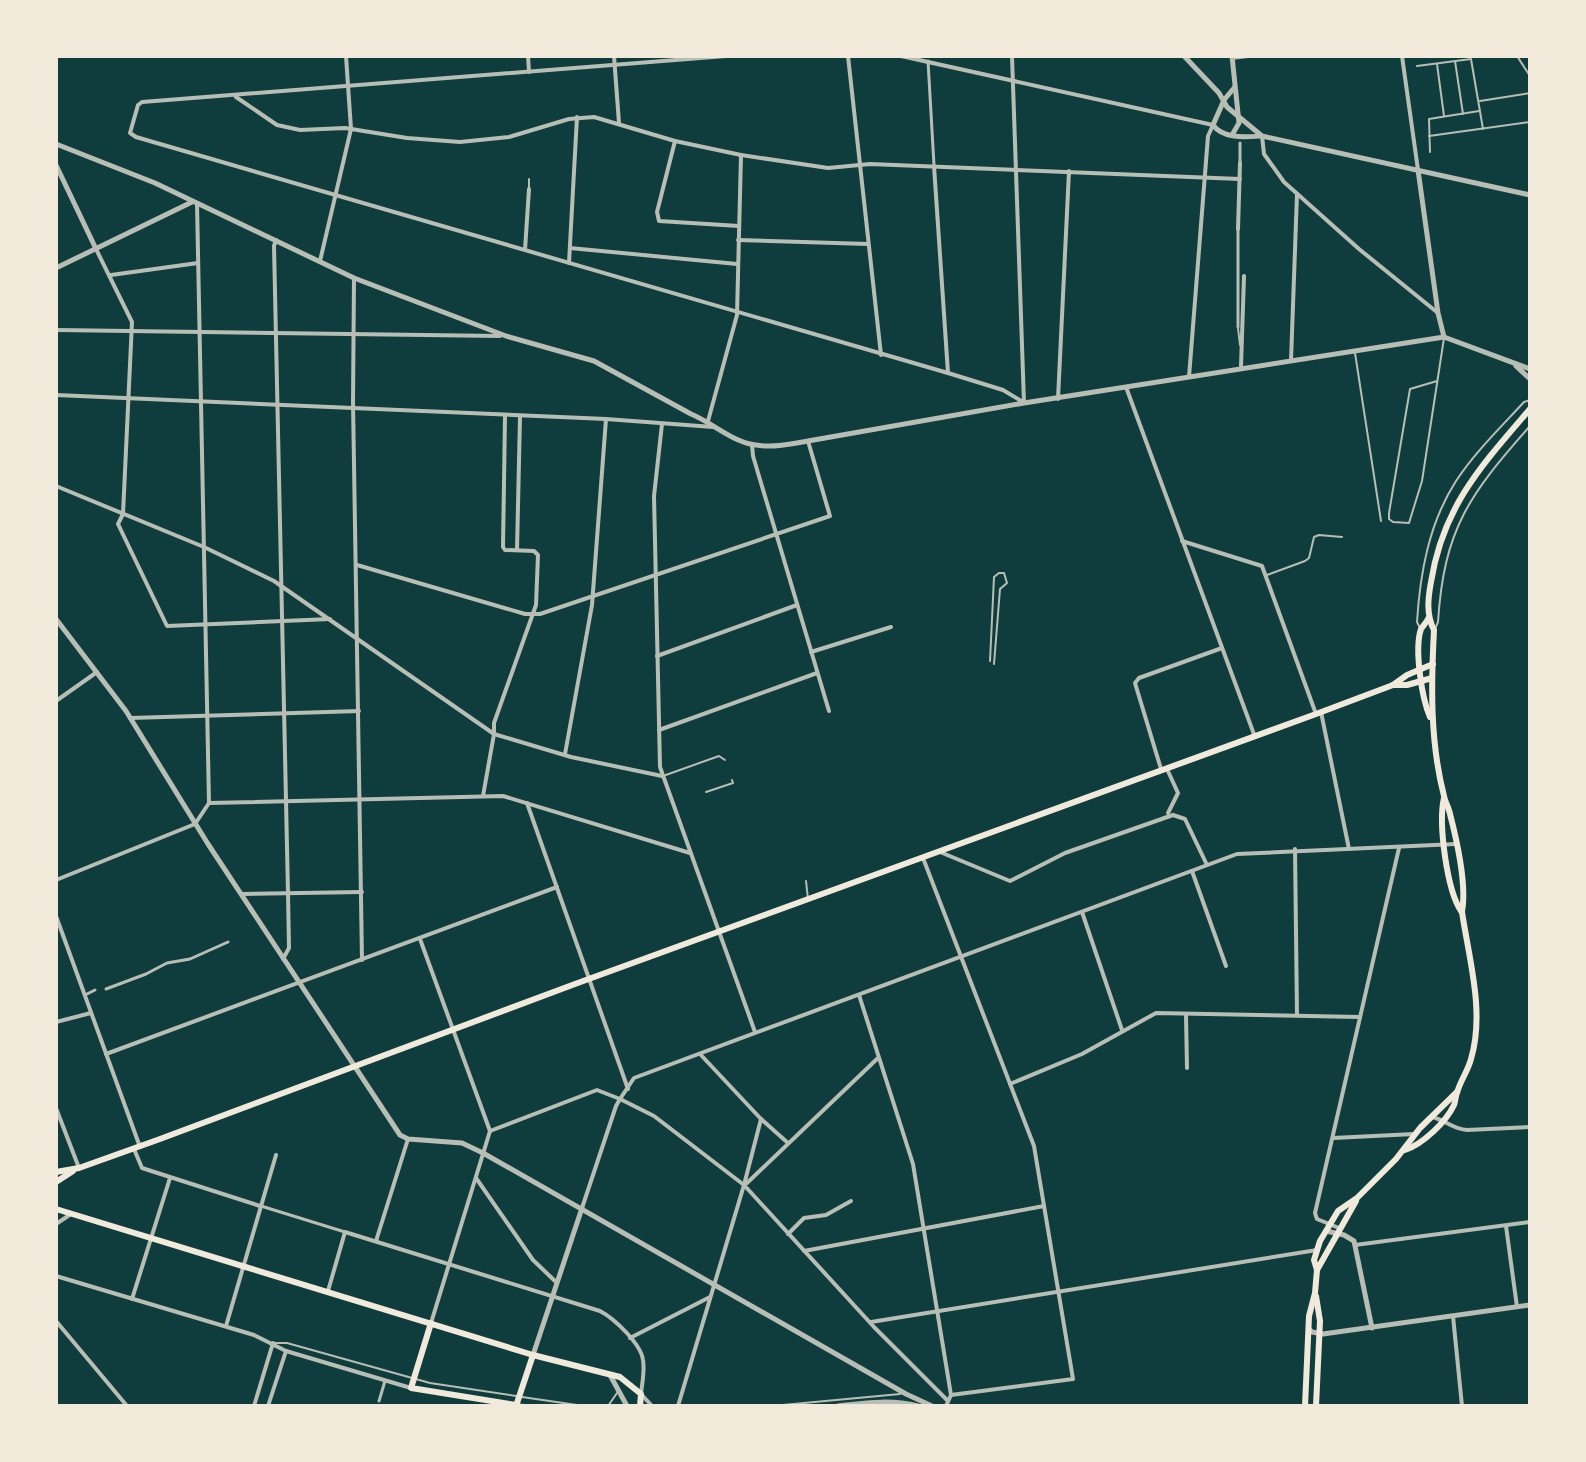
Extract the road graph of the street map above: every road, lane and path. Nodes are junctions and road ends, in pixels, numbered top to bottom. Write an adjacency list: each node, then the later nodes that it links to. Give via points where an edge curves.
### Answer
1 (346, 56): 21 (street)
2 (528, 56): 18 (street)
3 (614, 56): 16 (street)
4 (726, 56): 16 (street)
5 (848, 56): 47 (street)
6 (901, 56): 14 (street)
7 (1012, 56): 20 (street)
8 (1184, 56): 25 (street)
9 (1248, 56): 12 (street)
10 (1402, 56): 50 (street)
11 (1517, 56): 19 (lane)
12 (1232, 57): 22 (street)
13 (1455, 60): 15 (lane); 26 (lane, via 1474,62); 28 (lane)
14 (928, 61): 20 (street); 48 (street)
15 (1437, 63): 17 (lane); 29 (lane)
16 (614, 65): 18 (street); 33 (street)
17 (1417, 66)
18 (529, 72): 21 (street)
19 (1530, 76)
20 (1013, 79): 34 (street); 49 (street)
21 (348, 87): 24 (street); 35 (street)
22 (1234, 88): 25 (street); 31 (street)
23 (1530, 93): 26 (lane)
24 (234, 96): 35 (street, via 277,125); 58 (street, via 138,105 132,135)
25 (1224, 100): 31 (street); 34 (street)
26 (1479, 101): 27 (lane)
27 (1481, 111): 28 (lane); 36 (lane)
28 (1463, 114): 29 (lane)
29 (1444, 116): 39 (lane, via 1429,119)
30 (577, 117): 33 (street); 35 (street, via 509,137 460,142); 65 (street)
31 (1238, 117): 37 (street); 38 (street)
32 (1530, 122): 36 (lane)
33 (619, 123): 40 (street)
34 (1213, 125): 37 (street); 52 (street)
35 (351, 129): 58 (street)
36 (1483, 129): 39 (lane)
37 (1232, 135): 38 (street)
38 (1262, 136): 50 (street); 56 (street, via 1266,158)
39 (1429, 136): 43 (lane)
40 (675, 141): 44 (street); 60 (street, via 659,221)
41 (1240, 143): 45 (street)
42 (56, 144): 59 (street)
43 (1430, 152)
44 (741, 155): 47 (street, via 828,168); 60 (street)
45 (1240, 163): 54 (street)
46 (56, 165): 66 (street)
47 (860, 166): 48 (street); 64 (street)
48 (934, 166): 49 (street); 92 (street)
49 (1017, 169): 51 (street); 102 (street)
50 (1418, 170): 57 (street); 77 (street)
51 (1069, 171): 52 (street); 99 (street)
52 (1205, 176): 54 (street); 93 (street)
53 (529, 179): 55 (lane)
54 (1240, 179): 61 (street)
55 (529, 189): 67 (street)
56 (1297, 194): 77 (street); 88 (street)
57 (1530, 195)
58 (335, 196): 67 (street); 68 (street)
59 (195, 202): 62 (street); 66 (street); 69 (street)
60 (739, 226): 63 (street)
61 (1238, 229): 78 (street)
62 (276, 240): 68 (street); 82 (street)
63 (738, 240): 64 (street); 71 (street)
64 (869, 244): 87 (street)
65 (570, 248): 70 (street); 71 (street)
66 (96, 249): 72 (street); 73 (street)
67 (525, 250): 70 (street)
68 (320, 261): 75 (street)
69 (198, 263): 73 (street); 81 (street)
70 (569, 263): 76 (street)
71 (737, 264): 76 (street)
72 (56, 268)
73 (111, 275): 80 (street)
74 (1244, 276): 90 (street)
75 (354, 278): 83 (street); 84 (street)
76 (737, 312): 87 (street); 109 (street)
77 (1438, 313): 85 (street)
78 (1238, 327): 90 (lane)
79 (56, 330): 80 (street)
80 (132, 331): 81 (street); 98 (street)
81 (200, 332): 82 (street); 101 (street)
82 (277, 333): 83 (street); 103 (street)
83 (353, 333): 84 (street); 104 (street)
84 (506, 336): 109 (street, via 594,361)
85 (1444, 337): 86 (street); 89 (street); 95 (lane)
86 (1354, 352): 88 (street); 117 (lane)
87 (881, 355): 92 (street)
88 (1291, 361): 90 (street)
89 (1513, 362): 91 (street); 94 (street)
90 (1241, 368): 93 (street)
91 (1530, 369)
92 (948, 373): 102 (street, via 1003,390)
93 (1189, 377): 96 (street)
94 (1530, 379)
95 (1437, 381): 95 (lane, via 1410,389 1389,513 1393,522 1411,519)
96 (1126, 387): 99 (street); 120 (street)
97 (56, 395): 98 (street)
98 (128, 397): 101 (street); 116 (street)
99 (1058, 399): 102 (street)
100 (1530, 400): 136 (lane, via 1471,461 1445,502 1420,579)
101 (201, 401): 103 (street); 121 (street)
102 (1024, 403): 113 (street)
103 (277, 404): 104 (street); 126 (street)
104 (353, 408): 106 (street); 123 (street)
105 (1530, 409): 132 (main road, via 1455,504 1436,553)
106 (505, 416): 107 (street); 122 (street, via 503,547)
107 (520, 417): 108 (street); 122 (street)
108 (606, 419): 110 (street); 127 (street)
109 (708, 421): 112 (street)
110 (663, 423): 112 (street); 124 (street, via 654,496)
111 (1530, 426): 137 (lane, via 1489,472 1457,524 1444,565)
112 (714, 427): 114 (street)
113 (808, 441): 114 (street); 118 (street, via 830,516)
114 (752, 445): 118 (street)
115 (56, 486): 116 (street)
116 (123, 514): 121 (street); 134 (street, via 118,524 167,626)
117 (1381, 521)
118 (776, 533): 124 (street); 128 (street)
119 (1342, 537): 125 (lane, via 1314,537 1309,558)
120 (1182, 541): 125 (street, via 1259,564); 139 (street)
121 (204, 547): 126 (street); 134 (street)
122 (517, 550): 129 (street, via 538,555)
123 (357, 565): 129 (street); 138 (street)
124 (655, 574): 127 (street); 141 (street)
125 (1266, 576): 155 (street)
126 (280, 585): 131 (street); 133 (street)
127 (592, 597): 129 (street); 162 (street)
128 (797, 605): 140 (street); 141 (street)
129 (533, 615): 160 (street)
130 (56, 619): 146 (street)
131 (330, 619): 133 (street); 138 (street)
132 (1428, 619): 136 (main road); 137 (main road)
133 (281, 622): 134 (street); 154 (street)
134 (206, 624): 156 (street)
135 (891, 627): 140 (street)
136 (1421, 629): 145 (main road)
137 (1434, 630): 144 (main road)
138 (357, 639): 152 (street); 160 (street)
139 (1222, 648): 161 (street); 164 (street, via 1135,683)
140 (811, 652): 147 (street)
141 (657, 656): 159 (street)
142 (990, 661): 143 (lane, via 994,577 1004,573 1007,583 1000,589)
143 (994, 664)
144 (1433, 664): 145 (main road); 148 (main road)
145 (1420, 670): 149 (main road); 150 (main road)
146 (97, 672): 151 (street); 157 (street)
147 (817, 673): 153 (street); 159 (street)
148 (1432, 678): 149 (main road); 158 (main road)
149 (1421, 681): 150 (main road); 158 (main road)
150 (1393, 685): 155 (main road)
151 (56, 701)
152 (359, 711): 154 (street); 170 (street)
153 (829, 711)
154 (284, 712): 156 (street); 171 (street)
155 (1319, 713): 161 (main road); 180 (street)
156 (208, 715): 157 (street); 172 (street)
157 (130, 718): 175 (street)
158 (1432, 721): 169 (main road)
159 (659, 730): 165 (street)
160 (494, 734): 162 (street); 168 (street)
161 (1255, 737): 164 (main road)
162 (565, 755): 165 (street)
163 (725, 760): 165 (lane, via 719,756)
164 (1164, 770): 174 (street, via 1178,793); 181 (main road)
165 (662, 776): 182 (street)
166 (732, 780): 167 (lane)
167 (706, 792)
168 (483, 797): 170 (street); 173 (street)
169 (1444, 798): 176 (main road); 177 (main road)
170 (360, 799): 171 (street); 189 (street)
171 (286, 801): 172 (street); 190 (street)
172 (209, 803): 175 (street)
173 (527, 803): 182 (street); 188 (street)
174 (1166, 815): 181 (street, via 1065,853 1010,881); 184 (street, via 1185,819)
175 (195, 824): 186 (street); 191 (street)
176 (1456, 844): 177 (street); 194 (main road)
177 (1445, 845): 178 (street); 194 (main road, via 1455,901)
178 (1399, 848): 180 (street); 212 (street)
179 (1295, 849): 180 (street); 184 (street, via 1242,852); 211 (street)
180 (1349, 849)
181 (940, 852): 183 (main road)
182 (690, 854): 196 (street)
183 (923, 858): 192 (main road); 199 (street)
184 (1207, 865): 185 (street)
185 (1192, 871): 193 (street); 202 (street)
186 (56, 880)
187 (806, 881): 192 (lane)
188 (557, 887): 197 (street); 203 (street)
189 (362, 892): 190 (street); 201 (street)
190 (288, 893): 191 (street); 200 (street, via 289,948)
191 (241, 894): 200 (street)
192 (809, 900): 196 (main road)
193 (1082, 912): 199 (street); 215 (street)
194 (1462, 912): 224 (main road, via 1476,1026 1471,1059)
195 (56, 916): 207 (street)
196 (719, 932): 203 (main road); 216 (street)
197 (420, 939): 201 (street); 214 (street)
198 (228, 942): 205 (street)
199 (961, 957): 208 (street); 222 (street)
200 (283, 959): 204 (street)
201 (362, 960): 204 (street)
202 (1226, 966)
203 (588, 980): 214 (main road); 223 (street)
204 (299, 983): 218 (street); 220 (street)
205 (106, 989)
206 (95, 990): 207 (street)
207 (85, 995): 209 (street)
208 (859, 995): 216 (street); 219 (street)
209 (91, 1013): 213 (street); 218 (street)
210 (1186, 1015): 211 (street); 215 (street, via 1156,1013); 221 (street)
211 (1297, 1016): 212 (street)
212 (1360, 1017): 233 (street)
213 (56, 1022)
214 (453, 1030): 220 (main road); 231 (street)
215 (1122, 1030): 222 (street, via 1082,1054)
216 (755, 1032): 217 (street)
217 (699, 1053): 223 (street, via 634,1078); 228 (street)
218 (106, 1054): 236 (street)
219 (878, 1058): 235 (street); 257 (street, via 913,1164)
220 (357, 1067): 234 (street, via 400,1135); 236 (main road)
221 (1187, 1068)
222 (1010, 1084): 249 (street, via 1034,1146)
223 (628, 1089): 225 (street)
224 (1457, 1092): 227 (main road); 229 (main road)
225 (620, 1099): 231 (street, via 597,1090); 245 (street, via 654,1116); 250 (street)
226 (56, 1108): 240 (street)
227 (1430, 1117): 229 (street); 232 (main road)
228 (761, 1119): 235 (street); 245 (street)
229 (1443, 1119): 230 (street, via 1456,1129); 237 (main road)
230 (1530, 1127)
231 (490, 1131): 238 (street)
232 (1414, 1134): 233 (street); 237 (main road)
233 (1332, 1138): 256 (street, via 1315,1213)
234 (408, 1139): 238 (street, via 462,1143); 262 (street)
235 (788, 1143): 245 (street)
236 (137, 1148): 240 (main road); 242 (street, via 142,1168)
237 (1405, 1150): 246 (main road)
238 (483, 1153): 243 (street); 250 (street)
239 (276, 1155): 248 (street)
240 (79, 1168): 241 (main road); 244 (main road)
241 (56, 1172)
242 (170, 1178): 248 (street); 261 (street)
243 (476, 1178): 266 (street); 270 (street, via 533,1260)
244 (56, 1182)
245 (744, 1185): 260 (street); 271 (street)
246 (1357, 1198): 256 (main road); 258 (main road)
247 (851, 1201): 260 (street, via 826,1215 804,1218)
248 (260, 1206): 259 (street); 267 (street)
249 (1044, 1206): 257 (street); 273 (street)
250 (582, 1208): 270 (street); 271 (street)
251 (56, 1209): 252 (main road)
252 (71, 1214): 254 (street); 261 (main road)
253 (1530, 1222): 255 (street)
254 (56, 1224)
255 (1506, 1226): 263 (street); 279 (street)
256 (1327, 1227): 258 (street); 264 (main road)
257 (924, 1228): 265 (street); 280 (street)
258 (1339, 1231): 263 (street); 268 (main road)
259 (345, 1232): 262 (street); 272 (street)
260 (787, 1234): 265 (street)
261 (152, 1238): 267 (main road); 277 (street)
262 (376, 1241): 266 (street)
263 (1355, 1245): 287 (street)
264 (1317, 1250): 268 (main road); 273 (street)
265 (804, 1251): 283 (street)
266 (449, 1264): 275 (street); 284 (street)
267 (244, 1265): 272 (main road); 285 (street)
268 (1317, 1270): 274 (main road)
269 (56, 1276): 277 (street)
270 (556, 1282): 275 (street)
271 (714, 1284): 276 (street); 299 (street)
272 (328, 1291): 284 (main road)
273 (1058, 1291): 280 (street); 303 (street, via 1073,1379)
274 (1315, 1293): 286 (main road); 288 (main road)
275 (552, 1296): 289 (street, via 610,1316); 292 (street)
276 (710, 1297): 289 (street); 315 (street)
277 (132, 1299): 285 (street)
278 (1530, 1305): 279 (street)
279 (1517, 1307): 281 (street)
280 (937, 1311): 283 (street); 303 (street)
281 (1453, 1316): 287 (street); 322 (street)
282 (56, 1321): 305 (street)
283 (871, 1322): 303 (street)
284 (431, 1323): 292 (main road); 294 (main road)
285 (226, 1326): 290 (street)
286 (1308, 1328): 288 (street); 320 (main road)
287 (1372, 1328): 288 (street)
288 (1320, 1334): 321 (main road)
289 (630, 1338): 298 (street, via 643,1360)
290 (273, 1343): 291 (street); 294 (lane); 306 (street)
291 (286, 1351): 295 (street); 307 (street)
292 (533, 1355): 293 (main road); 300 (main road)
293 (609, 1374): 297 (street); 298 (main road)
294 (413, 1379): 296 (main road); 300 (lane)
295 (385, 1381): 296 (street); 301 (street)
296 (411, 1388): 304 (main road)
297 (618, 1389): 311 (lane); 312 (street)
298 (641, 1394): 313 (main road); 314 (street)
299 (906, 1394): 302 (street); 316 (lane); 319 (street)
300 (519, 1396): 308 (main road); 310 (lane)
301 (379, 1401)
302 (896, 1401): 317 (street); 318 (street)
303 (948, 1401)
304 (500, 1404): 308 (main road)
305 (127, 1406)
306 (254, 1406)
307 (268, 1406)
308 (516, 1406): 309 (street)
309 (524, 1406)
310 (584, 1406)
311 (608, 1406)
312 (627, 1406)
313 (640, 1406)
314 (652, 1406)
315 (678, 1406)
316 (772, 1406)
317 (838, 1406)
318 (918, 1406)
319 (932, 1406)
320 (1305, 1406)
321 (1316, 1406)
322 (1462, 1406)

